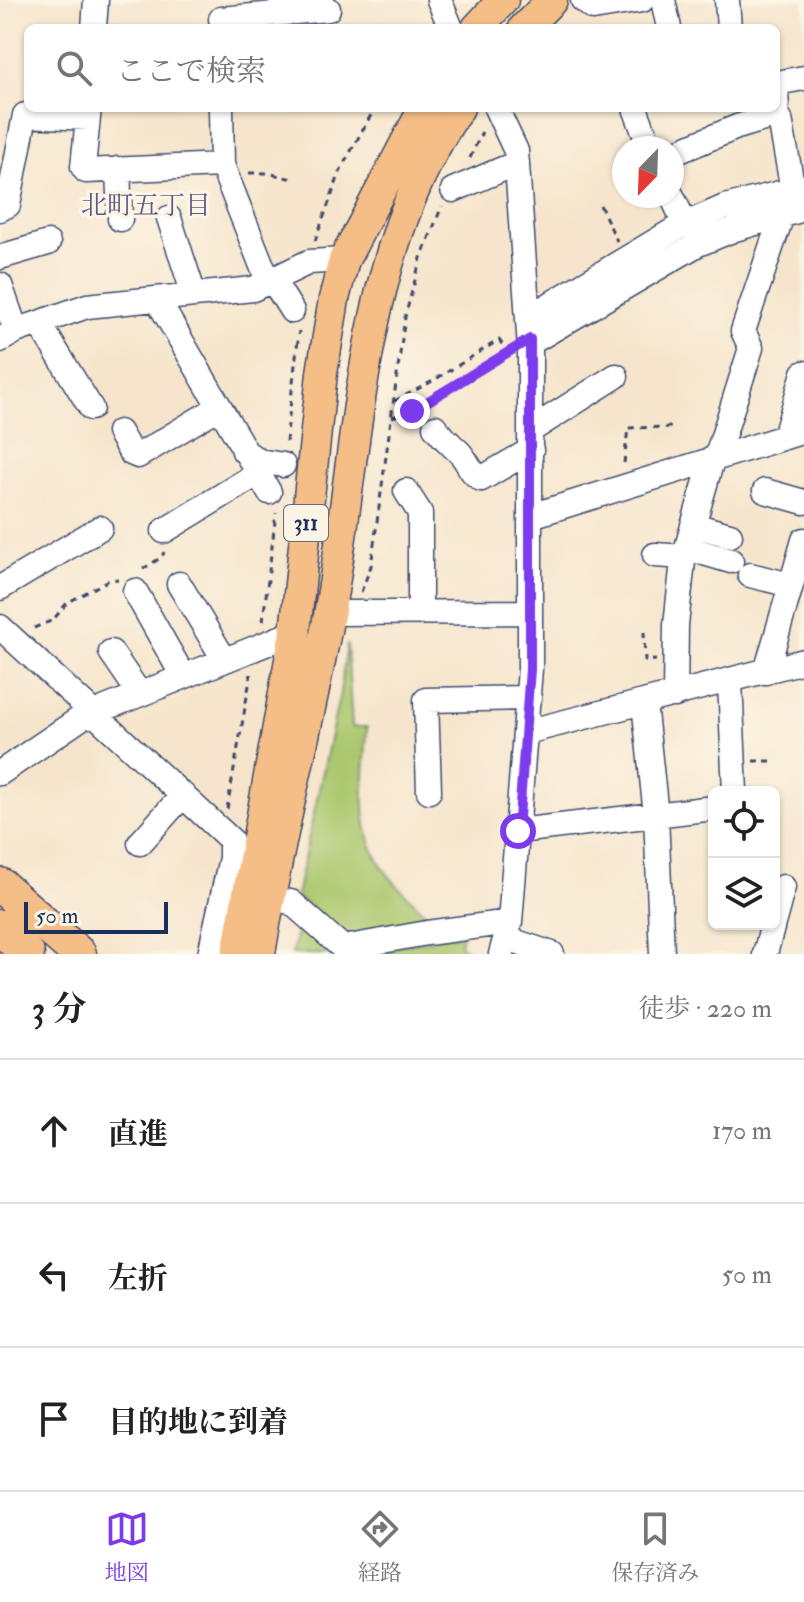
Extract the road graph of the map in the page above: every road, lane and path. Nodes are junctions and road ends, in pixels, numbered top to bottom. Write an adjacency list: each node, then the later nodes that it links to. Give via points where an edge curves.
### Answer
1 (96, 0): 12 (street)
2 (439, 0): 13 (street)
3 (503, 0): 14 (main road)
4 (552, 0): 15 (main road)
5 (642, 0): 9 (street)
6 (663, 0): 16 (street)
7 (727, 0): 17 (street)
8 (328, 9): 11 (street)
9 (600, 12)
10 (221, 16): 11 (street)
11 (271, 21)
12 (94, 24)
13 (449, 24)
14 (481, 24)
15 (528, 24)
16 (668, 24)
17 (729, 24)
18 (804, 78): 19 (street)
19 (780, 84)
20 (221, 112): 33 (street)
21 (422, 112): 46 (main road, 311)
22 (457, 112): 85 (main road, 311, via 418,184 385,273)
23 (636, 112): 28 (street)
24 (777, 112): 26 (street)
25 (88, 113): 32 (street, via 84,170); 39 (street, via 25,115 8,205)
26 (777, 115): 29 (street); 30 (street)
27 (492, 116): 31 (street, via 516,151); 35 (path)
28 (646, 136)
29 (794, 142): 36 (street)
30 (684, 149)
31 (517, 163): 35 (street); 54 (street)
32 (118, 169): 33 (street); 41 (street)
33 (224, 172): 34 (path); 47 (street)
34 (292, 179)
35 (453, 190): 53 (path, via 421,258)
36 (796, 200): 42 (street, via 725,207); 54 (street, via 696,245); 67 (street, via 743,331 751,348)
37 (600, 205): 45 (path)
38 (678, 208): 42 (street)
39 (0, 209)
40 (169, 218): 49 (street)
41 (120, 219)
42 (685, 224): 45 (street)
43 (48, 243): 44 (street)
44 (0, 257)
45 (625, 259): 54 (street)
46 (344, 260): 47 (street, via 309,262); 88 (main road, 311, via 322,373)
47 (270, 280): 49 (street, via 253,289); 51 (street)
48 (0, 285): 52 (street)
49 (194, 295): 50 (street)
50 (157, 299): 52 (street, via 87,306); 58 (street)
51 (292, 311)
52 (19, 331): 59 (street)
53 (403, 337)
54 (524, 338): 57 (path, via 499,340); 60 (path, via 412,411); 65 (street)
55 (804, 373): 64 (street)
56 (616, 376): 65 (street)
57 (395, 401)
58 (219, 407): 63 (street, via 138,456); 66 (street)
59 (91, 408)
60 (392, 417)
61 (435, 427): 65 (street, via 481,479)
62 (674, 427): 70 (path, via 628,428)
63 (119, 432)
64 (794, 434): 67 (street)
65 (531, 440): 74 (street)
66 (244, 451): 68 (street, via 259,461); 69 (street)
67 (714, 460): 70 (street); 78 (street, via 712,494)
68 (283, 465)
69 (263, 483): 77 (street); 89 (path, via 280,492)
70 (625, 487): 74 (street)
71 (406, 491): 86 (street, via 420,513)
72 (765, 491): 73 (street)
73 (804, 502)
74 (531, 516): 84 (street)
75 (100, 528): 83 (street)
76 (730, 535): 78 (street)
77 (166, 537): 81 (path, via 162,557)
78 (688, 544): 79 (street); 80 (street, via 740,568); 97 (street, via 676,625)
79 (655, 555)
80 (799, 563): 93 (street)
81 (134, 580): 87 (path, via 109,580 67,603 53,620); 94 (street)
82 (179, 584): 91 (street)
83 (0, 588)
84 (530, 612): 86 (street); 98 (street)
85 (329, 613): 86 (street); 112 (main road, 311)
86 (420, 613)
87 (6, 632): 100 (street)
88 (295, 632): 89 (street); 119 (main road, 311)
89 (258, 646): 91 (street); 108 (path)
90 (111, 652): 96 (street)
91 (224, 659): 94 (street)
92 (804, 661): 93 (street)
93 (766, 672): 95 (street)
94 (183, 676): 96 (street)
95 (730, 681): 97 (street); 103 (street)
96 (139, 693): 100 (street)
97 (675, 695): 99 (street)
98 (529, 698): 101 (street); 104 (street, via 426,700)
99 (644, 703): 101 (street); 107 (street)
100 (95, 713): 102 (street); 105 (street)
101 (526, 732): 109 (street)
102 (0, 773)
103 (735, 786)
104 (429, 791)
105 (183, 795): 108 (street); 110 (street)
106 (708, 809): 107 (street)
107 (656, 815): 109 (street); 122 (street)
108 (223, 831): 118 (street, via 232,849)
109 (518, 831): 115 (street)
110 (140, 843)
111 (0, 885): 117 (highway)
112 (271, 899): 115 (street, via 291,902 343,948 427,933); 120 (main road, 311)
113 (0, 927): 116 (highway)
114 (772, 930): 123 (street)
115 (506, 938): 121 (street)
116 (27, 954)
117 (79, 954)
118 (210, 954)
119 (237, 954)
120 (260, 954)
121 (552, 954)
122 (662, 954)
123 (765, 954)

